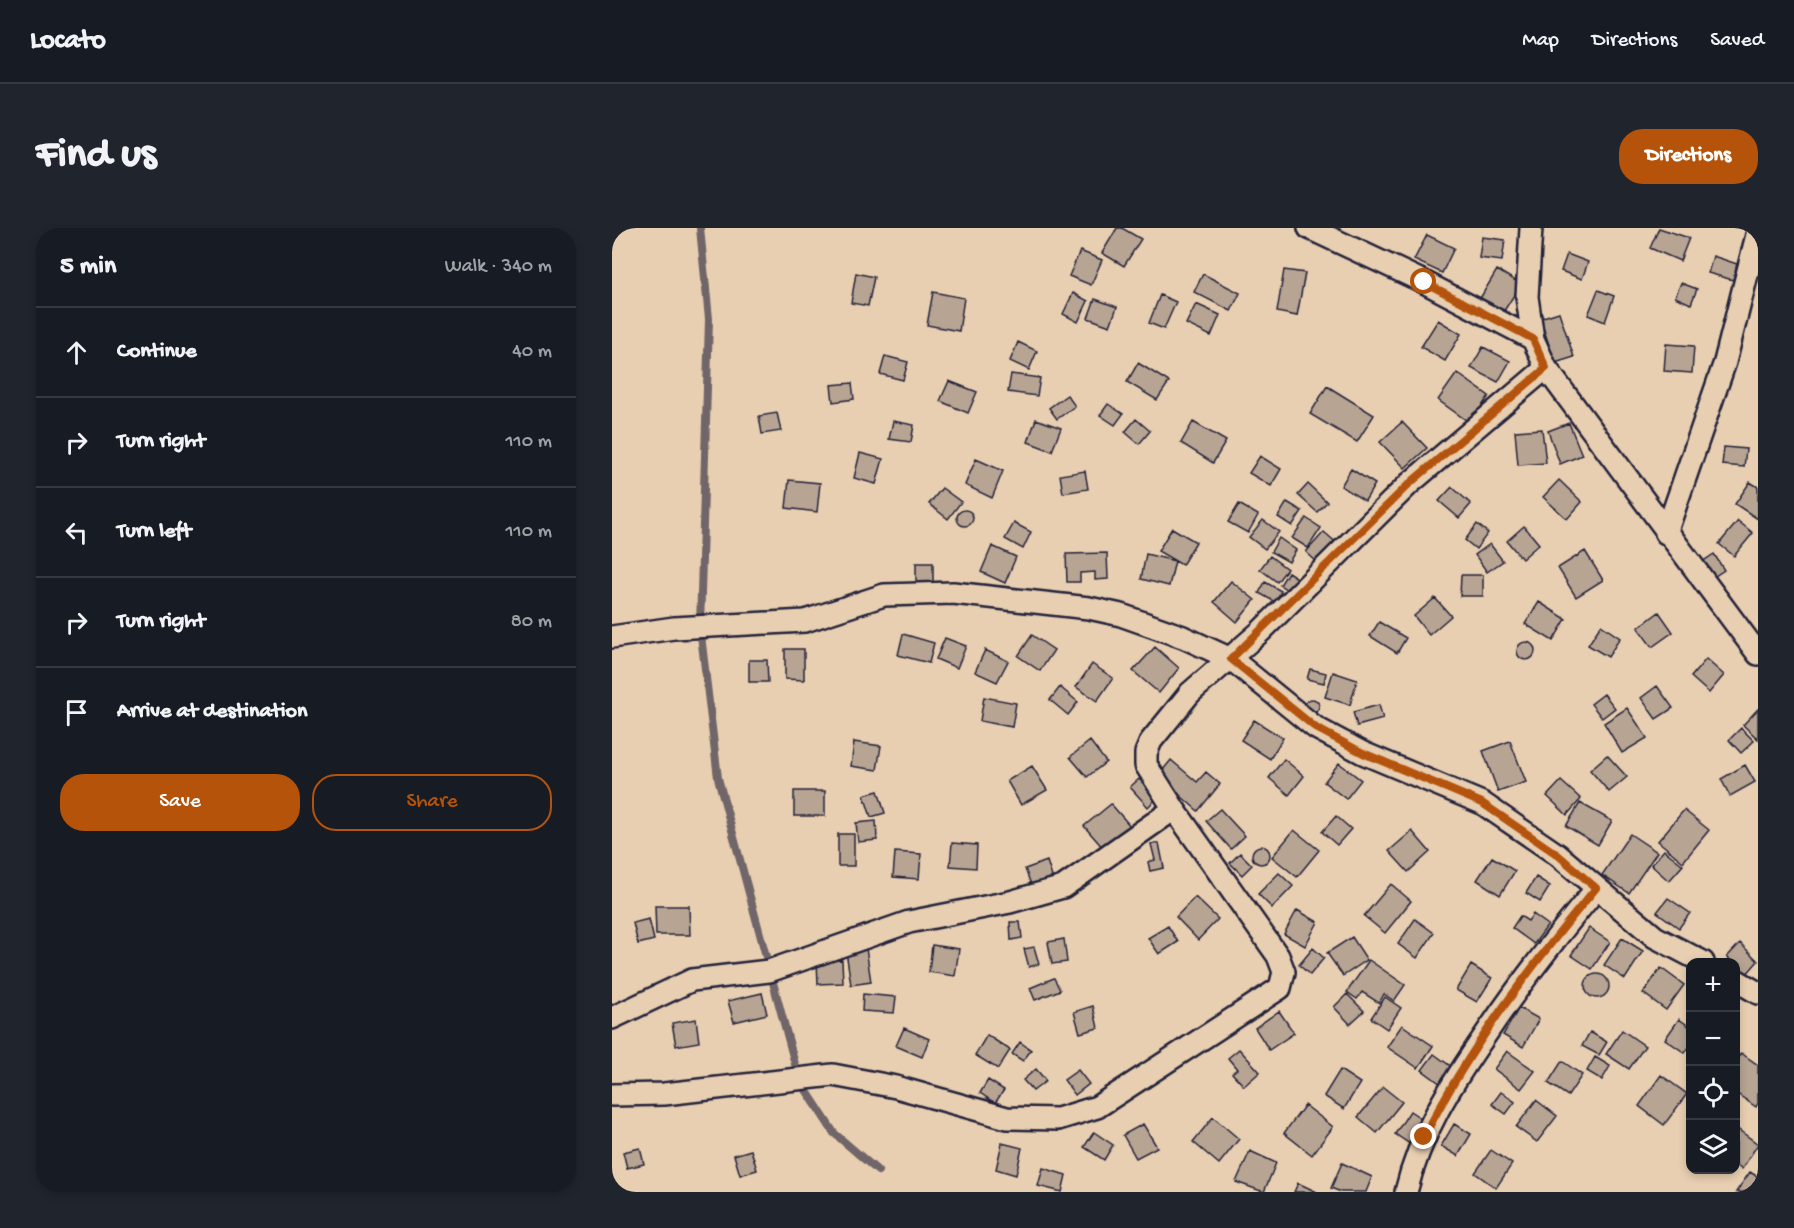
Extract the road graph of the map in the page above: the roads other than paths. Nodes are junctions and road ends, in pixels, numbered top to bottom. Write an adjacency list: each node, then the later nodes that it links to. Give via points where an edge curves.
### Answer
1 (1309, 228): 4 (street)
2 (1531, 228): 4 (street, via 1527,297)
3 (1758, 231): 6 (street, via 1725,362)
4 (1533, 339): 5 (street)
5 (1546, 368): 6 (street); 9 (street, via 1409,484)
6 (1666, 533): 8 (street)
7 (612, 637): 9 (street, via 674,628 805,621 884,595 953,593 1122,615)
8 (1758, 654)
9 (1231, 659): 10 (street, via 1190,693 1151,741 1146,753 1146,765); 11 (street, via 1316,728 1363,753 1482,803 1558,855)
10 (1173, 809): 15 (street, via 1063,887 909,922 769,971 692,980); 16 (street, via 1278,956 1284,972 1280,988 1097,1107 1058,1119 1007,1118 896,1087 833,1075 664,1094)
11 (1596, 888): 12 (street, via 1655,937); 17 (street, via 1534,964 1449,1088 1424,1137)
12 (1694, 958)
13 (1740, 982): 14 (street)
14 (1758, 993)
15 (612, 1018)
16 (612, 1095)
17 (1406, 1192)

